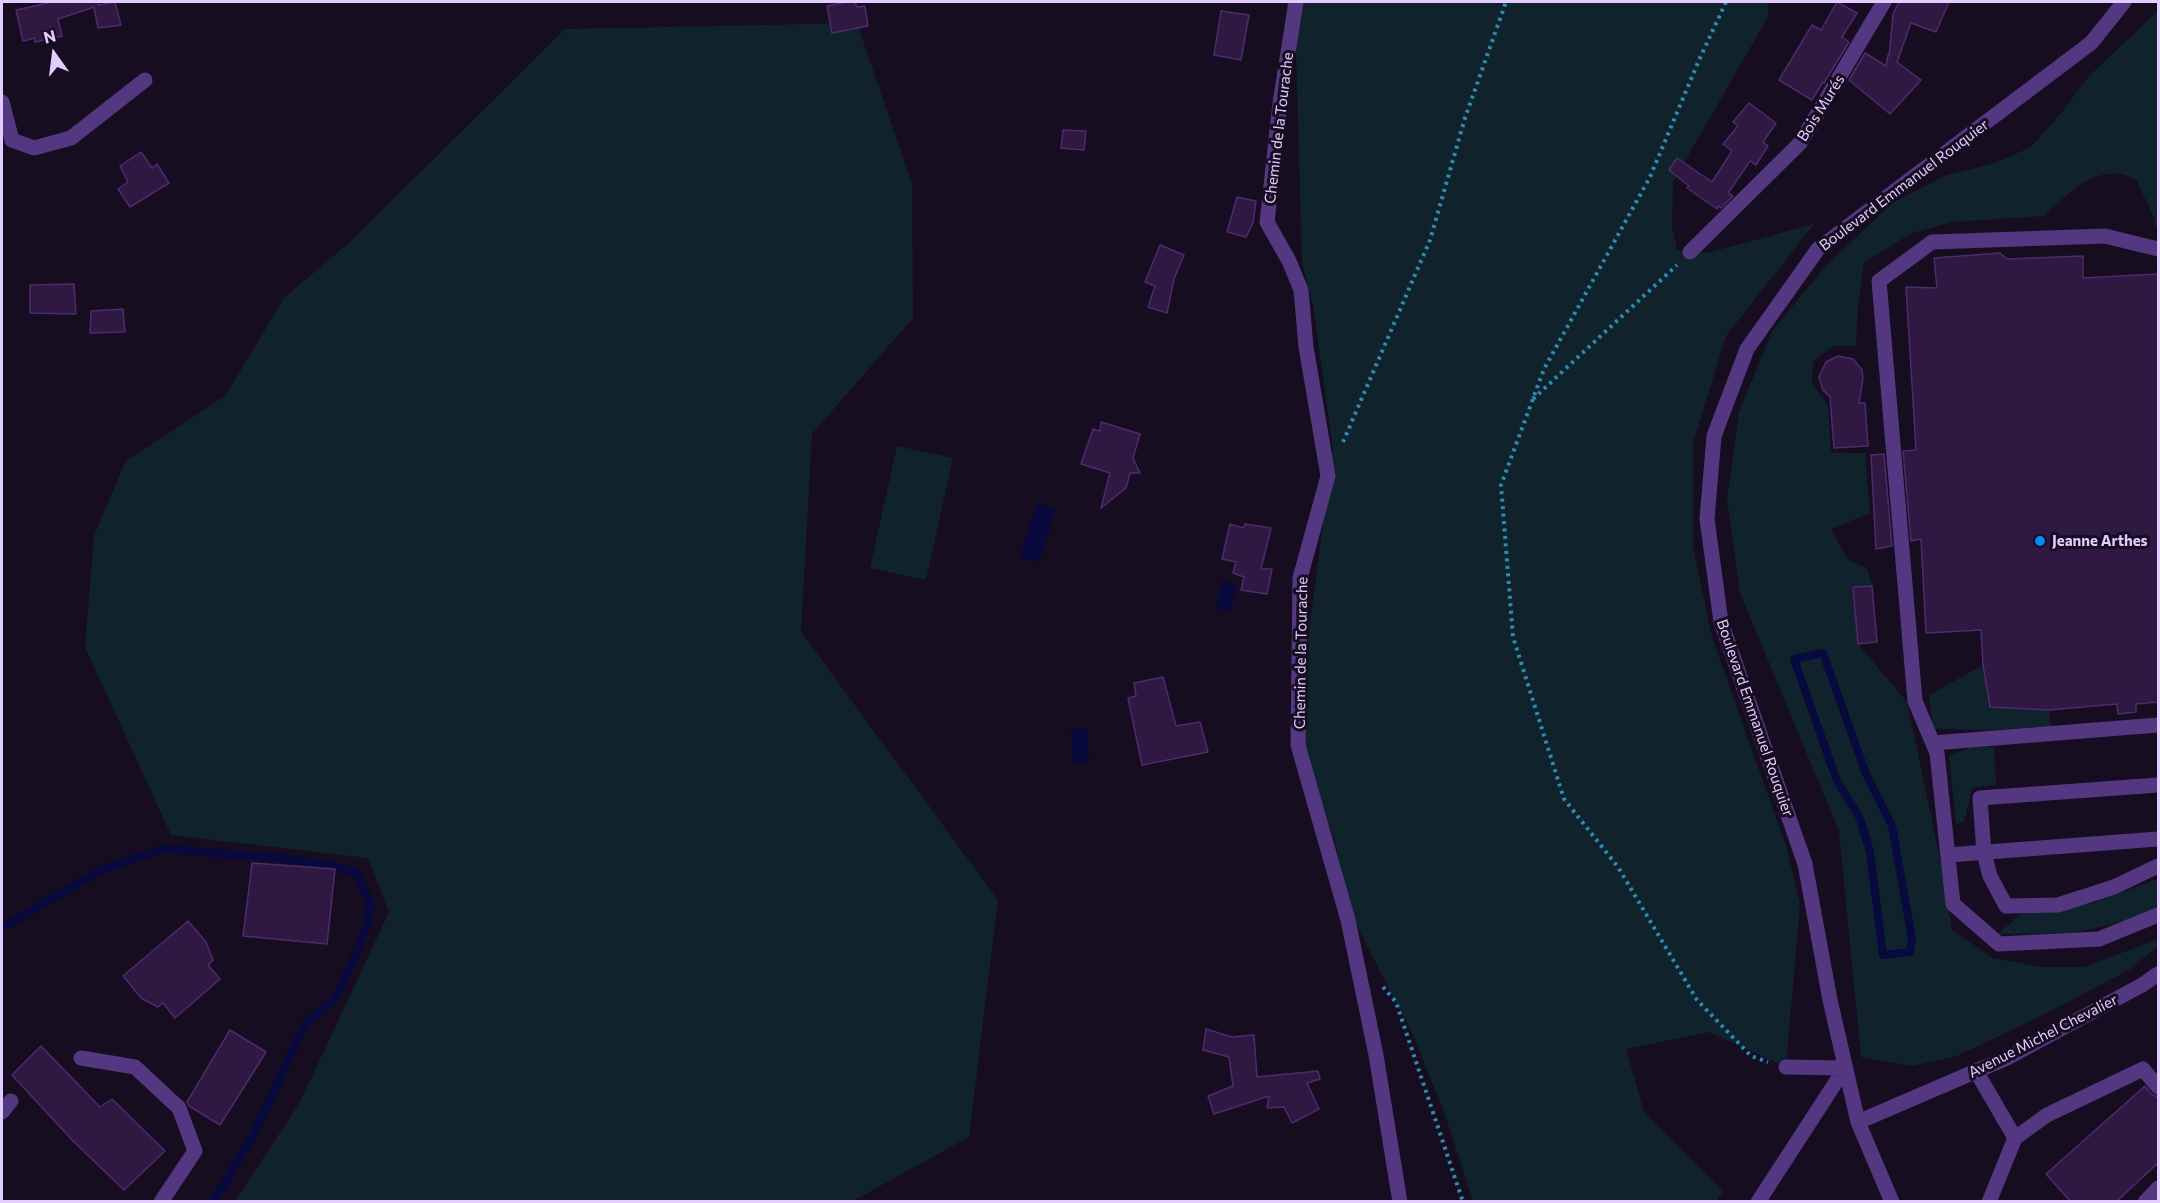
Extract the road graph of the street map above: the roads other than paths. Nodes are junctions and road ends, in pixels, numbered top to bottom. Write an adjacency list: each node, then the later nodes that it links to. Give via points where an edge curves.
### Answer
1 (1296, 2): 26 (street, Chemin de la Tourache, via 1267,222 1301,290 1306,347 1328,476 1300,579 1298,745 1347,920 1376,1055)
2 (1884, 2): 7 (street, Bois Murés, via 1800,143)
3 (2124, 2): 19 (street, Boulevard Emmanuel Rouquier, via 2091,43 1818,249 1747,349 1714,436 1707,519 1721,622 1805,864)
4 (145, 80): 5 (street, via 71,138 34,148 12,140)
5 (2, 102)
6 (2158, 249): 9 (street, via 2105,236 1932,242 1879,281 1915,700)
7 (1690, 252)
8 (2158, 725): 9 (street)
9 (1933, 743): 13 (street)
10 (2158, 785): 12 (street, via 1980,798)
11 (2158, 839): 12 (street)
12 (1984, 853): 13 (street); 14 (street, via 1990,876 2006,906 2058,905 2114,887)
13 (1948, 855): 15 (street, via 1953,904 1999,944 2099,939)
14 (2158, 866)
15 (2158, 915)
16 (2158, 974): 20 (street, Avenue Michel Chevalier, via 2142,986)
17 (81, 1058): 25 (street, via 135,1067 180,1108 195,1151)
18 (1786, 1067): 19 (street)
19 (1845, 1068): 22 (street, Boulevard Emmanuel Rouquier); 27 (street)
20 (1976, 1071): 22 (street, Avenue Michel Chevalier); 23 (street)
21 (2158, 1087): 23 (street, via 2142,1069 2047,1115)
22 (1858, 1122): 28 (street, Boulevard Emmanuel Rouquier)
23 (2015, 1137): 29 (street)
24 (2158, 1188): 30 (street)
25 (161, 1202)
26 (1400, 1202)
27 (1758, 1202)
28 (1892, 1202)
29 (1989, 1202)
30 (2145, 1202)

